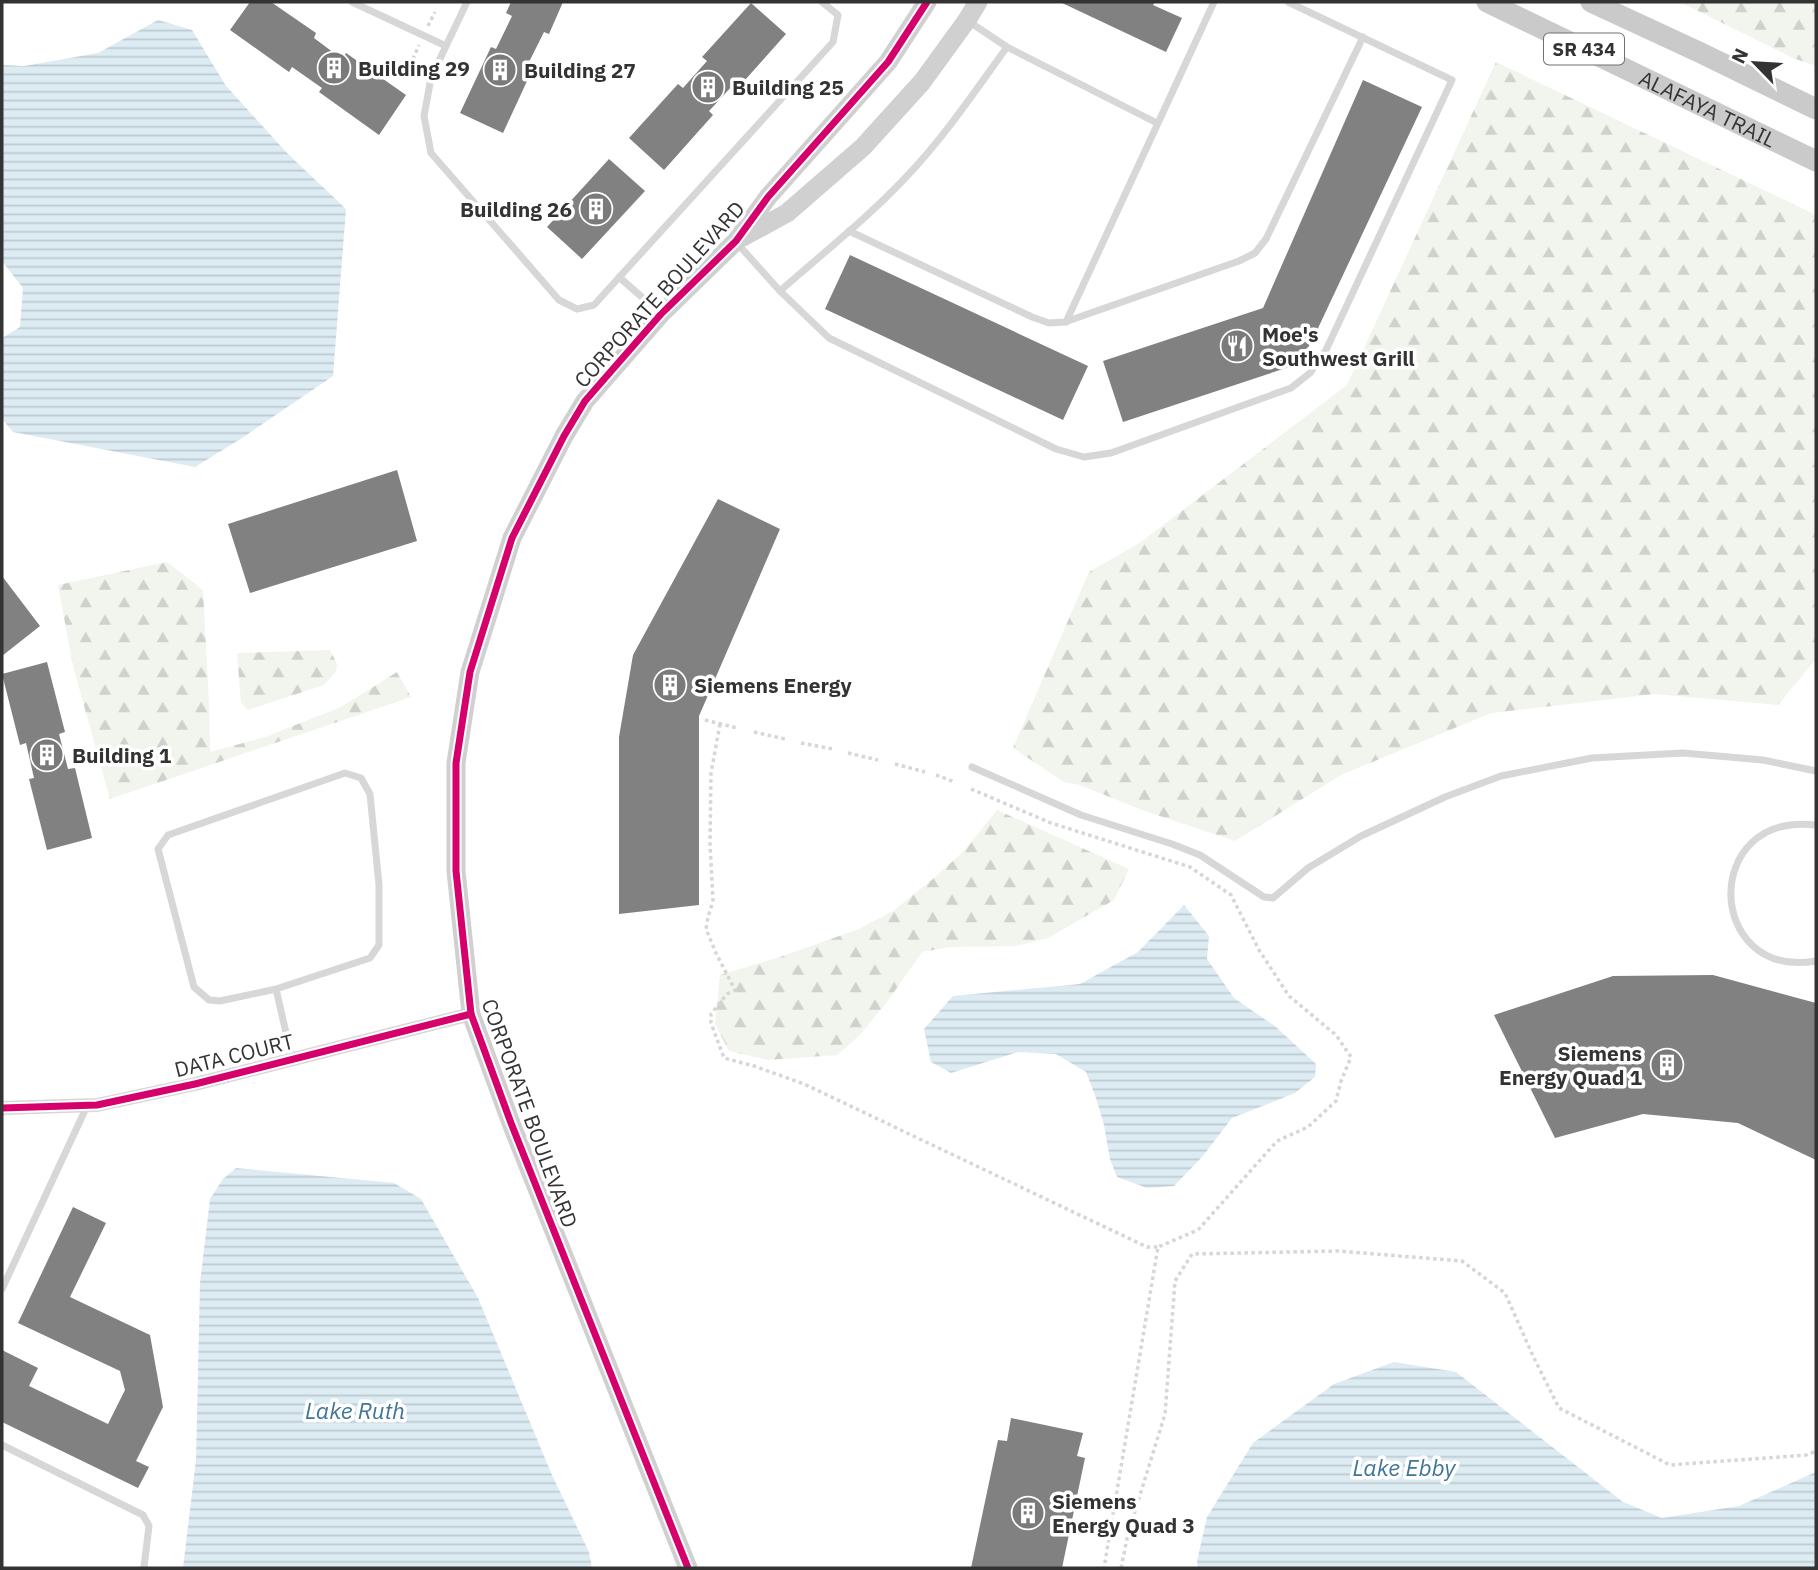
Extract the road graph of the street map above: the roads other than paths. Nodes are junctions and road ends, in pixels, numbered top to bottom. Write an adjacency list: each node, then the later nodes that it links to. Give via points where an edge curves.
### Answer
1 (352, 2): 12 (lane)
2 (467, 2): 12 (lane)
3 (822, 2): 19 (lane, via 838,15 833,42)
4 (927, 2): 18 (street, CORPORATE BOULEVARD, via 888,62 768,197)
5 (978, 2): 10 (street, CORPORATE BOULEVARD)
6 (1214, 2): 15 (lane)
7 (1288, 2): 11 (lane)
8 (1486, 2): 16 (main road, ALAFAYA TRAIL / SR 434)
9 (1591, 2): 14 (main road, SR 434)
10 (967, 20): 13 (lane); 18 (street, CORPORATE BOULEVARD, via 922,82 863,148 787,213)
11 (1363, 37): 20 (lane, via 1452,80 1326,350 1310,373 1291,388 1111,453 1084,457 1056,449 829,338); 22 (lane, via 1266,239 1255,253)
12 (446, 46): 19 (lane, via 430,78 424,116 431,153 559,300 577,309 594,304)
13 (1007, 47): 15 (lane); 17 (lane, via 954,122 907,176)
14 (1816, 109)
15 (1157, 123): 22 (lane)
16 (1816, 161)
17 (849, 231): 20 (lane); 22 (lane, via 1032,317)
18 (736, 241): 20 (lane); 21 (street, CORPORATE BOULEVARD)
19 (619, 277): 21 (lane)
20 (780, 291)
21 (661, 314): 28 (street, CORPORATE BOULEVARD, via 585,401 564,436 512,538 470,672 456,763 456,870)
22 (1065, 322)
23 (972, 767): 24 (lane, via 1081,816 1200,855 1264,897 1273,898 1308,868 1362,836 1501,776 1592,758 1683,753 1763,760)
24 (1816, 771)
25 (1816, 825): 26 (lane, via 1800,823 1760,836 1737,862 1730,893 1738,927 1764,954 1784,962)
26 (1816, 961)
27 (276, 989): 27 (lane, via 370,958 379,945 379,885 370,794 361,778 345,773 168,835 159,849 194,987 209,1000); 29 (lane)
28 (471, 1013): 29 (street, DATA COURT); 35 (street, CORPORATE BOULEVARD)
29 (292, 1059): 30 (street, DATA COURT)
30 (88, 1105): 31 (street, DATA COURT); 32 (lane)
31 (2, 1108)
32 (2, 1289)
33 (2, 1445): 34 (lane, via 143,1515 149,1526)
34 (144, 1567)
35 (688, 1568)

